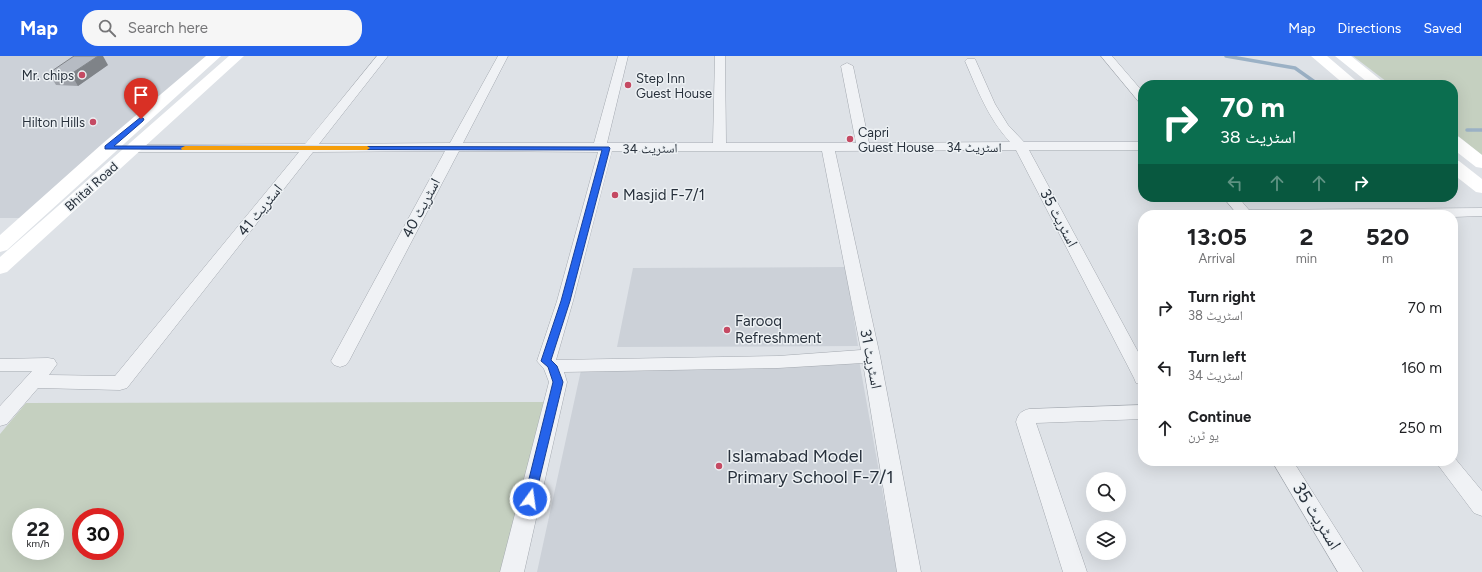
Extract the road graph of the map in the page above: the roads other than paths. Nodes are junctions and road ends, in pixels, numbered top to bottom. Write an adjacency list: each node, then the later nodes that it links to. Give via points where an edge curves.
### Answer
1 (214, 56): 21 (street, Bhitai Road)
2 (237, 56): 22 (street, Bhitai Road)
3 (383, 56): 23 (street, اسٹریٹ 41)
4 (504, 56): 24 (street, اسٹریٹ 40)
5 (623, 56): 25 (street)
6 (720, 56): 16 (street)
7 (1106, 56): 14 (street)
8 (1318, 56): 12 (street)
9 (1342, 56): 13 (street)
10 (971, 61): 20 (street, اسٹریٹ 35, via 989,104)
11 (847, 66): 19 (street)
12 (1348, 80)
13 (1373, 80)
14 (1138, 94)
15 (1458, 145): 26 (street)
16 (719, 146): 18 (street, اسٹریٹ 34); 25 (street, اسٹریٹ 34)
17 (1138, 146): 20 (street, اسٹریٹ 34)
18 (828, 147): 19 (street, اسٹریٹ 34); 35 (street, اسٹریٹ 31)
19 (863, 147): 20 (street, اسٹریٹ 34)
20 (1021, 147): 39 (street, اسٹریٹ 35)
21 (108, 148): 22 (street); 33 (street, Bhitai Road)
22 (133, 148): 23 (street, اسٹریٹ 34); 33 (street, Bhitai Road, via 37,233)
23 (310, 148): 24 (street, اسٹریٹ 34); 40 (street, اسٹریٹ 41, via 120,383)
24 (453, 148): 25 (street, اسٹریٹ 34); 36 (street, اسٹریٹ 40)
25 (603, 148): 38 (street, via 565,301 546,361)
26 (1482, 163)
27 (1458, 169): 28 (street)
28 (1482, 188)
29 (1234, 202): 30 (street)
30 (1241, 210)
31 (1458, 212): 32 (street)
32 (1482, 212)
33 (7, 242): 34 (street, Bhitai Road)
34 (0, 268)
35 (871, 356): 38 (street, via 778,362); 47 (street, اسٹریٹ 31)
36 (340, 361)
37 (0, 365): 40 (street, via 48,364)
38 (552, 366): 46 (street, via 558,382)
39 (1138, 369)
40 (34, 381): 42 (street)
41 (1138, 412): 48 (street, via 1027,418 1026,422)
42 (0, 419)
43 (1285, 466): 49 (street, اسٹریٹ 35)
44 (1449, 466): 45 (street)
45 (1482, 507)
46 (512, 572)
47 (909, 572)
48 (1075, 572)
49 (1352, 572)

